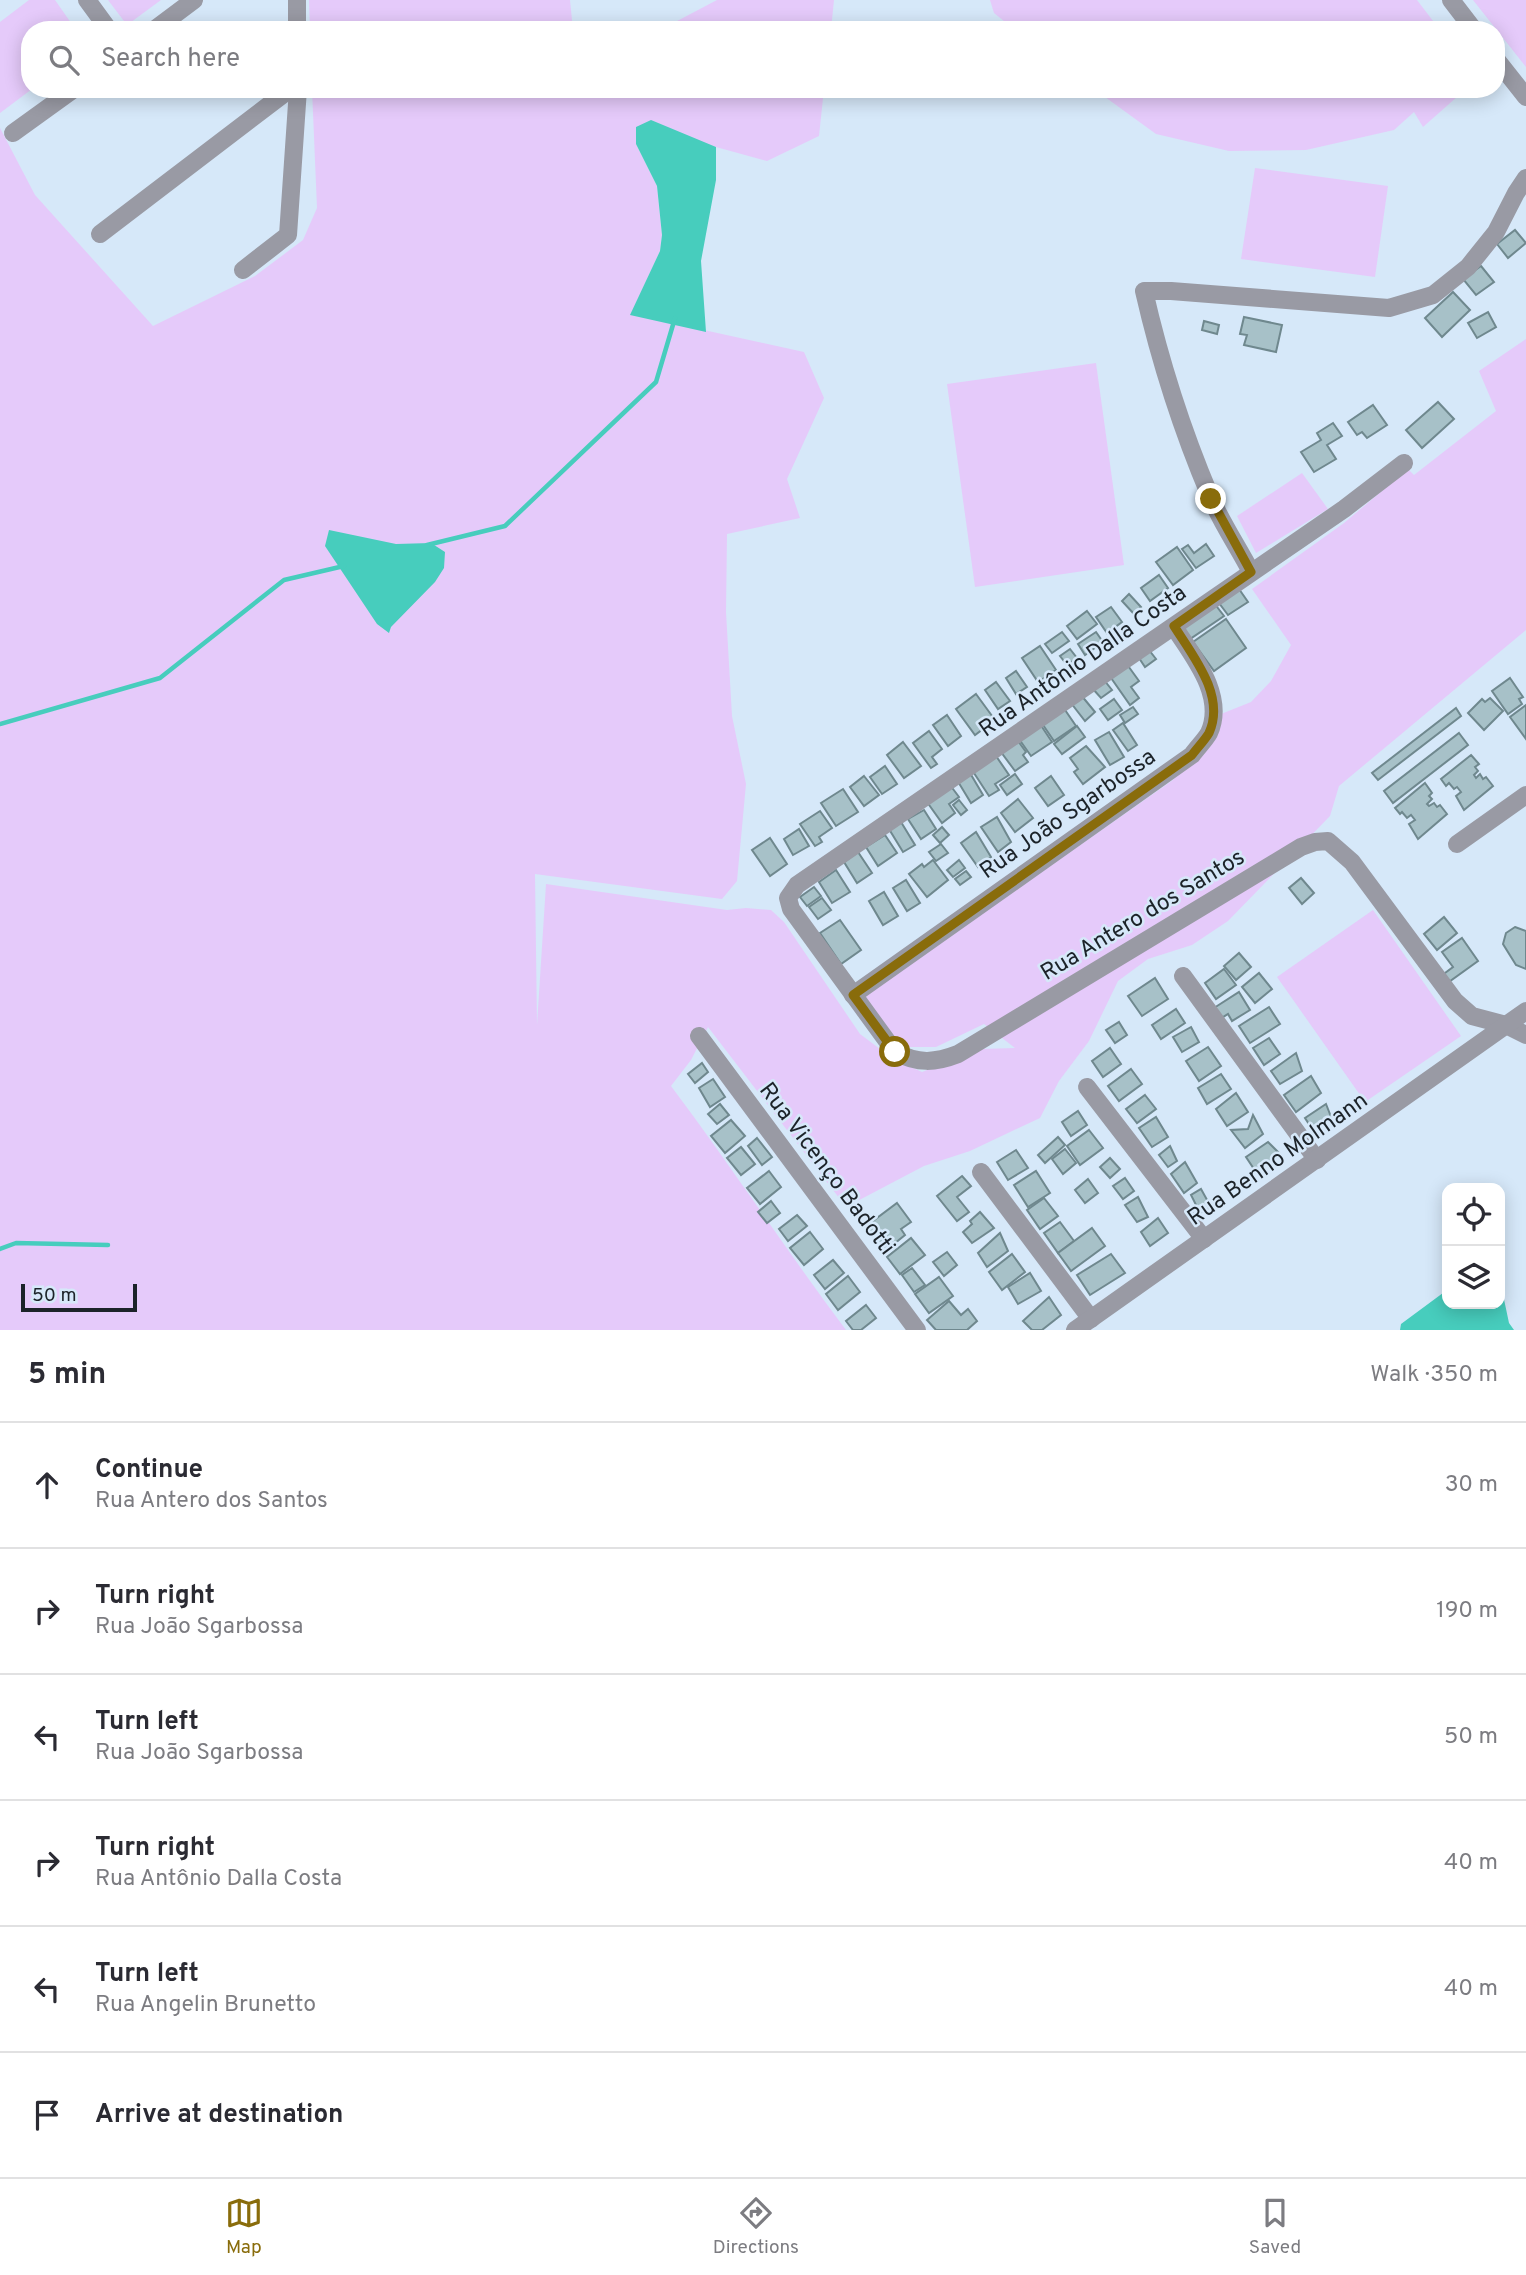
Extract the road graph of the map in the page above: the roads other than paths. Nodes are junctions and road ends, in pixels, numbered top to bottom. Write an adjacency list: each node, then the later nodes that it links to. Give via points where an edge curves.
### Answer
1 (87, 0): 5 (street)
2 (194, 0): 6 (street)
3 (297, 0): 7 (street)
4 (1451, 0): 8 (street)
5 (102, 21)
6 (166, 21)
7 (298, 21)
8 (1467, 21)
9 (1505, 70): 10 (street)
10 (1526, 97)
11 (62, 98): 14 (street)
12 (278, 98): 16 (street)
13 (297, 98): 17 (street, via 288,235)
14 (13, 133)
15 (1526, 178): 19 (street, via 1496,232 1468,267 1433,295 1390,307 1144,291 1184,429 1211,499)
16 (100, 234)
17 (243, 270)
18 (1404, 463): 19 (street, Rua Antônio Dalla Costa)
19 (1251, 572): 20 (street, Rua Antônio Dalla Costa)
20 (1174, 626): 23 (street, Rua Antônio Dalla Costa, via 797,885); 25 (street, Rua João Sgarbossa, via 1212,693 1209,733 1192,755)
21 (1526, 795): 22 (street)
22 (1457, 844)
23 (789, 898): 25 (street, Rua Antero dos Santos, via 791,909)
24 (1183, 976): 31 (street)
25 (853, 995): 27 (street, Rua Antero dos Santos, via 895,1052 910,1060 941,1061 1301,847 1328,841 1352,862 1455,1002 1472,1016)
26 (1526, 1011): 27 (street, Rua Benno Molmann)
27 (1506, 1025): 28 (street, Rua Antero dos Santos); 31 (street, Rua Benno Molmann)
28 (1526, 1035)
29 (699, 1036): 35 (street, Rua Vicenço Badotti)
30 (1087, 1087): 33 (street)
31 (1317, 1160): 33 (street, Rua Benno Molmann)
32 (981, 1172): 34 (street)
33 (1204, 1239): 34 (street, Rua Benno Molmann)
34 (1091, 1319): 36 (street, Rua Benno Molmann)
35 (917, 1330)
36 (1075, 1330)

